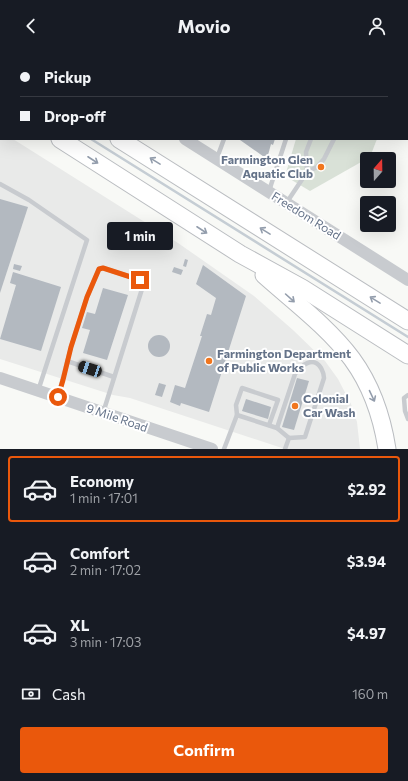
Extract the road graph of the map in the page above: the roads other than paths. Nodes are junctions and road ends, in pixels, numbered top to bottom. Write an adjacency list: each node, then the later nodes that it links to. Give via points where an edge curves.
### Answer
1 (62, 140): 13 (highway, one-way to 13)
2 (121, 140): 15 (highway, one-way to 2)
3 (187, 140): 8 (street, Freedom Road)
4 (224, 140): 8 (lane)
5 (286, 140): 11 (lane)
6 (311, 140): 9 (lane, via 306,152)
7 (334, 140): 9 (lane, via 324,159 317,167)
8 (217, 159): 11 (street, Freedom Road)
9 (307, 172): 12 (lane)
10 (0, 184): 20 (lane, via 29,200 87,240)
11 (269, 192): 12 (street, Freedom Road)
12 (287, 203): 14 (street, Freedom Road)
13 (240, 254): 16 (highway, via 302,288); 32 (highway, one-way to 32, via 332,336 352,359 375,401)
14 (408, 280)
15 (408, 321)
16 (408, 355)
17 (67, 362): 18 (lane); 18 (lane, via 94,278 99,269 103,268 140,280 142,283); 22 (lane)
18 (114, 377): 23 (lane)
19 (0, 378): 20 (street, 9 Mile Road)
20 (38, 391): 22 (street, 9 Mile Road)
21 (408, 395): 25 (lane, via 404,398)
22 (58, 397): 23 (street, 9 Mile Road)
23 (102, 413): 29 (street, 9 Mile Road)
24 (237, 415): 26 (lane); 26 (lane, via 236,405 242,388 278,400); 30 (lane)
25 (408, 419)
26 (269, 425): 27 (lane)
27 (277, 428): 28 (lane); 28 (lane, via 295,374 308,362 319,365 324,373 323,380 304,437)
28 (289, 438): 31 (lane)
29 (212, 449)
30 (224, 449)
31 (285, 449)
32 (387, 449)

